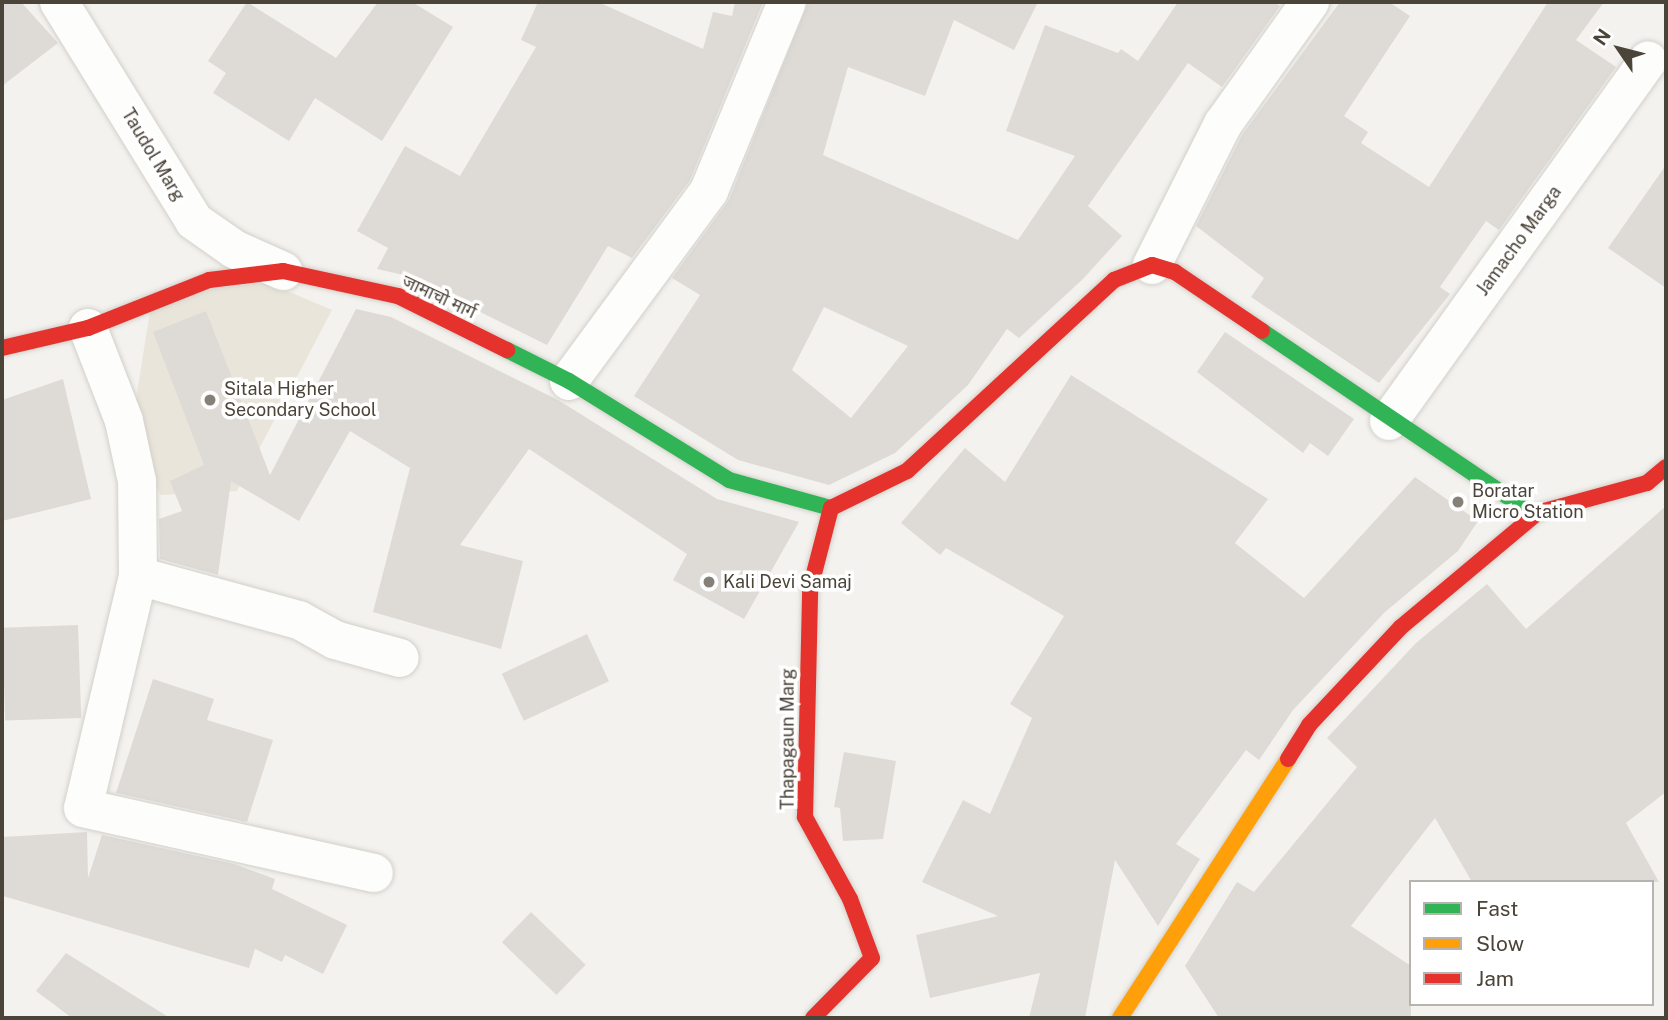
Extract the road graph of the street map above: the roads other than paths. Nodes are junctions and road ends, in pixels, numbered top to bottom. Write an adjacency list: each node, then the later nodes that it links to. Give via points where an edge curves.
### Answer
1 (59, 2): 6 (street, Taudol Marg, via 194,221 224,243)
2 (787, 2): 9 (street, via 709,191)
3 (1310, 2): 5 (street, via 1223,124)
4 (1648, 60): 10 (street, Jamacho Marga)
5 (1152, 265): 10 (street, via 1175,272); 12 (street, via 1114,280 907,471)
6 (283, 271): 7 (street, जामाचो मार्ग, via 208,280); 9 (street, जामाचो मार्ग, via 398,296)
7 (88, 328): 8 (street, जामाचो मार्ग); 14 (street, via 124,421 137,481)
8 (2, 348)
9 (569, 381): 12 (street, जामाचो मार्ग, via 729,480)
10 (1390, 421): 13 (street)
11 (1666, 467): 13 (street, via 1647,483)
12 (831, 508): 17 (street, Thapagaun Marg, via 810,589 805,817 850,898 872,958)
13 (1535, 515): 18 (street, via 1401,627 1309,725 1171,947)
14 (138, 576): 15 (street, via 299,620 335,640); 16 (street, via 83,808)
15 (400, 658)
16 (374, 873)
17 (813, 1018)
18 (1120, 1018)

